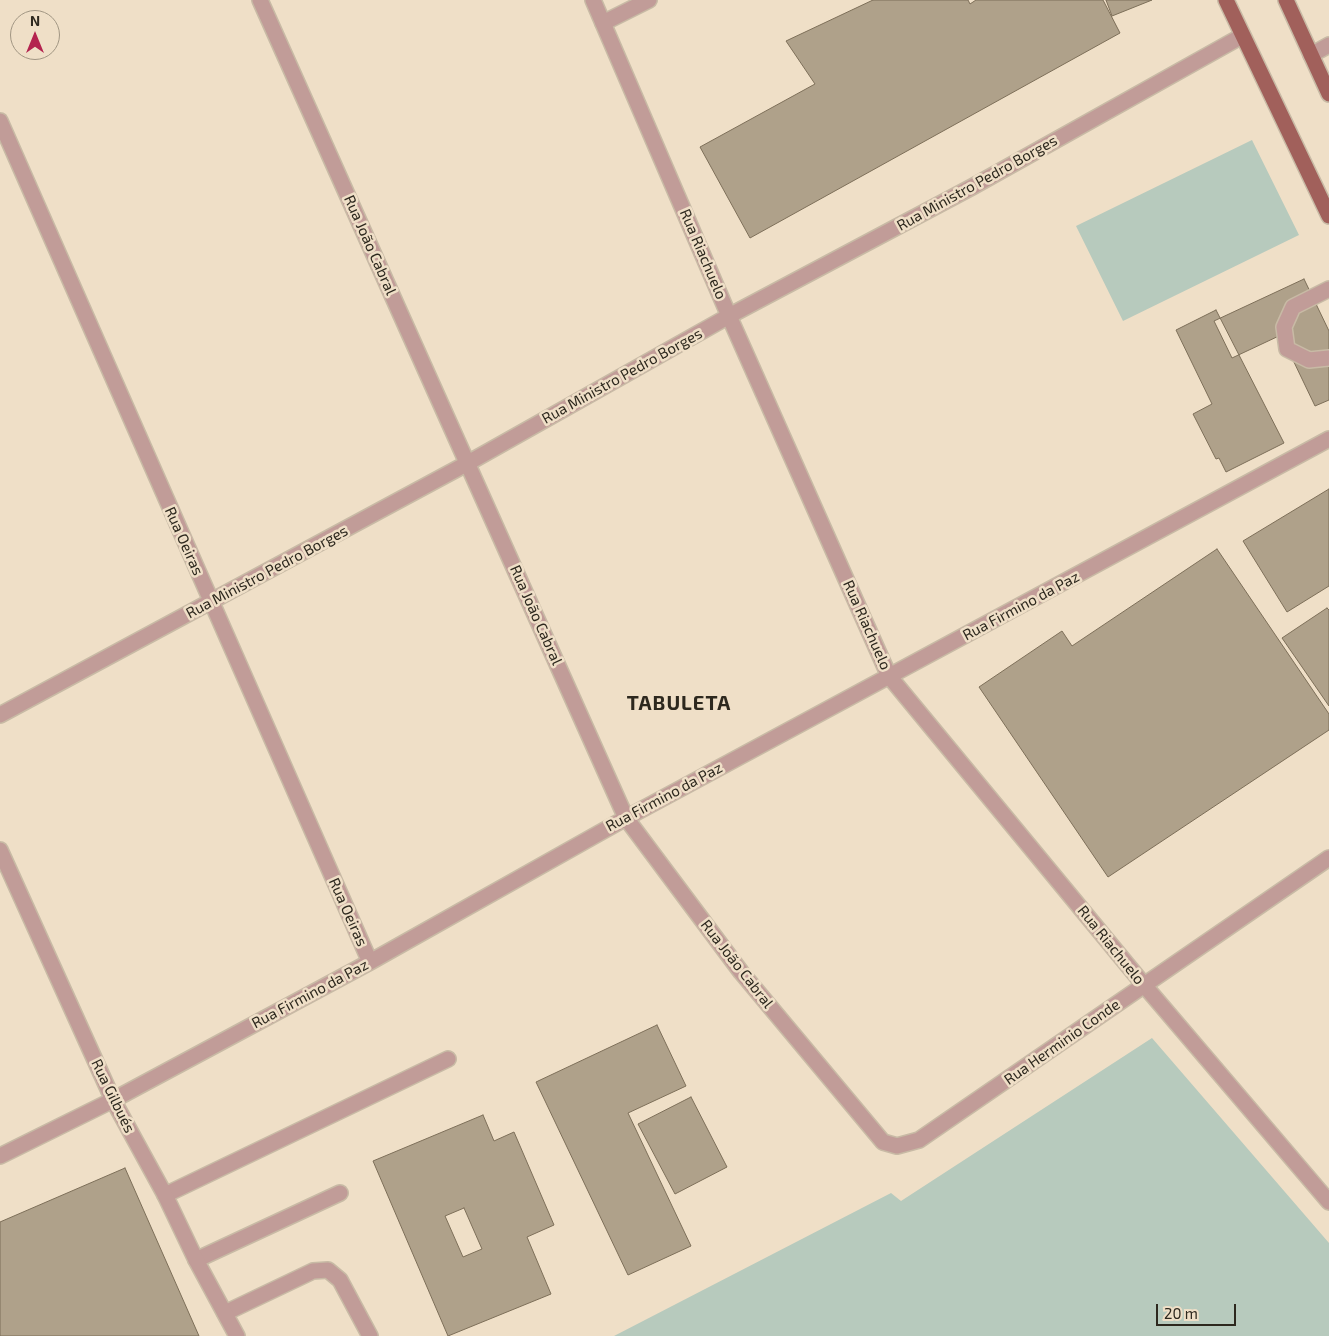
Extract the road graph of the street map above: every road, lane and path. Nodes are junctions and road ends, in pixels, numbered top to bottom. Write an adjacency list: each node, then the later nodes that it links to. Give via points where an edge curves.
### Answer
1 (260, 0): 17 (street, Rua João Cabral)
2 (593, 0): 6 (street, Rua Riachuelo)
3 (649, 0): 6 (street)
4 (1226, 0): 7 (main road)
5 (1286, 0): 9 (main road)
6 (603, 23): 14 (street, Rua Riachuelo)
7 (1242, 36): 12 (main road); 14 (street, Rua Ministro Pedro Borges, via 972,187)
8 (1329, 46): 9 (street)
9 (1311, 55): 10 (main road)
10 (1329, 94)
11 (0, 121): 18 (street, Rua Oeiras)
12 (1329, 216)
13 (1329, 289): 15 (street, via 1293,307 1284,327 1287,349 1309,360)
14 (729, 316): 17 (street, Rua Ministro Pedro Borges); 19 (street, Rua Riachuelo)
15 (1329, 358)
16 (1329, 439): 19 (street, Rua Firmino da Paz)
17 (468, 463): 18 (street, Rua Ministro Pedro Borges); 21 (street, Rua João Cabral)
18 (210, 602): 20 (street, Rua Ministro Pedro Borges); 25 (street, Rua Oeiras)
19 (889, 676): 21 (street, Rua Firmino da Paz); 26 (street, Rua Riachuelo)
20 (0, 715)
21 (626, 818): 25 (street, Rua Firmino da Paz); 29 (street, Rua João Cabral, via 742,972 883,1142 896,1146)
22 (0, 850): 24 (street, Rua Gilbués)
23 (1329, 858): 26 (street, Rua Herminio Conde)
24 (5, 877): 28 (street, Rua Gilbués)
25 (370, 962): 28 (street, Rua Firmino da Paz)
26 (1144, 985): 29 (street, Rua Herminio Conde); 33 (street, Rua Riachuelo)
27 (448, 1059): 32 (street)
28 (113, 1100): 30 (street, Rua Firmino da Paz); 32 (street, Rua Gilbués)
29 (919, 1140)
30 (0, 1156)
31 (340, 1193): 34 (street)
32 (165, 1195): 34 (street, Rua Gilbués)
33 (1329, 1202)
34 (196, 1260): 35 (street, Rua Gilbués)
35 (225, 1313): 36 (street, Rua Gilbués); 37 (street, via 313,1271 328,1270 340,1280)
36 (237, 1336)
37 (370, 1336)

